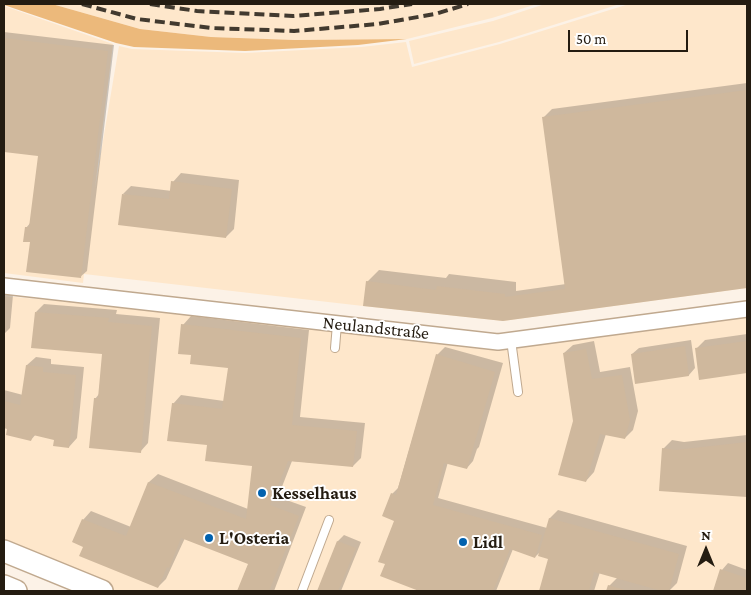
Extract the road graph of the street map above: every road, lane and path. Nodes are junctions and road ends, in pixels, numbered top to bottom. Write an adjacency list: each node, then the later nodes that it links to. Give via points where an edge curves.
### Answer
1 (4, 286): 3 (street, Neulandstraße)
2 (747, 309): 4 (street, Neulandstraße)
3 (338, 324): 4 (street, Neulandstraße, via 498,342); 5 (lane)
4 (511, 340): 6 (lane)
5 (334, 348)
6 (518, 392)
7 (329, 520): 12 (lane)
8 (4, 551): 11 (main road)
9 (4, 586): 10 (main road)
10 (16, 591)
11 (102, 591)
12 (302, 591)

